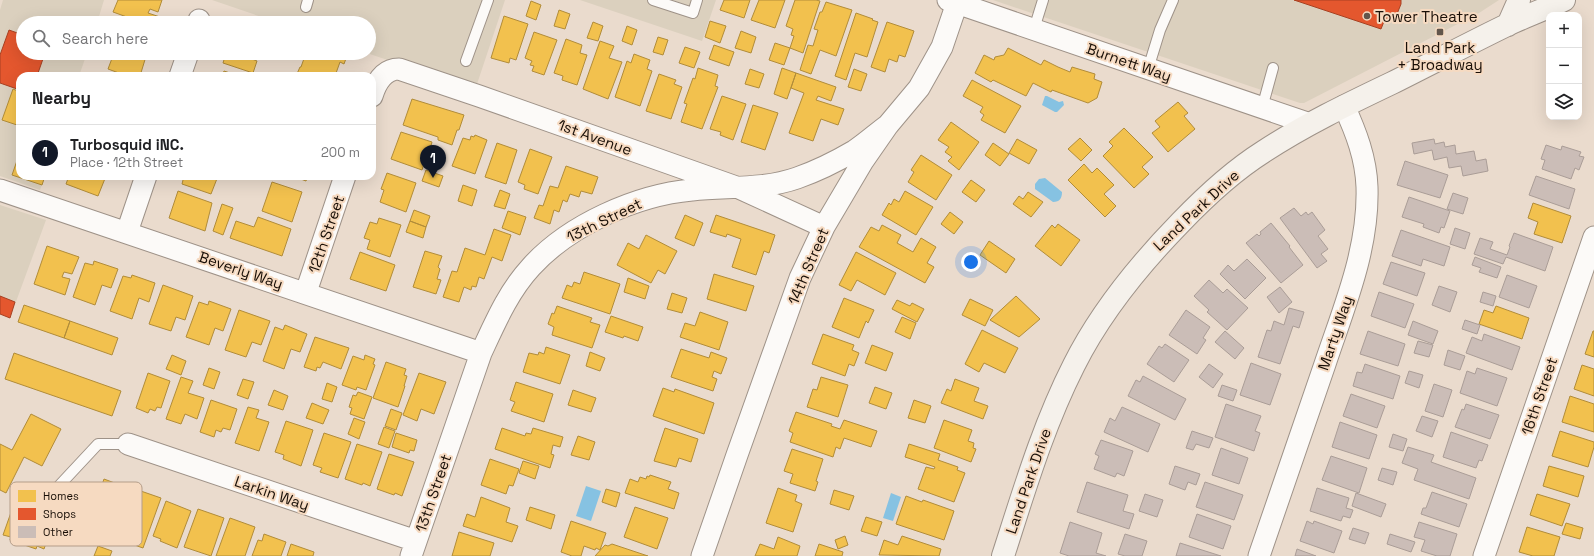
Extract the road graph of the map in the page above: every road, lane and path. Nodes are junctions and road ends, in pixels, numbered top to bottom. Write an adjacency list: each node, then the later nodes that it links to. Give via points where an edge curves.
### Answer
1 (488, 0): 12 (lane)
2 (653, 0): 3 (lane, via 693,13)
3 (697, 0)
4 (1043, 0): 10 (lane)
5 (1173, 0): 14 (lane, via 1160,30)
6 (1519, 0): 9 (main road)
7 (1564, 0): 9 (main road, Land Park Drive)
8 (955, 1): 10 (street, Burnett Way); 20 (street, 14th Street, via 942,47 919,88)
9 (1508, 25): 17 (main road, Land Park Drive)
10 (1034, 29): 14 (street, Burnett Way)
11 (186, 60): 15 (street)
12 (466, 61)
13 (1273, 68): 18 (lane)
14 (1148, 69): 18 (street, Burnett Way)
15 (181, 72)
16 (376, 86): 23 (street, 1st Avenue, via 388,71 399,69)
17 (1344, 106): 19 (main road, Land Park Drive); 35 (street, Marty Way, via 1356,132 1364,160 1367,206 1362,250)
18 (1262, 108): 19 (street, Burnett Way)
19 (1310, 124): 34 (main road, Land Park Drive, via 1262,152 1222,182 1153,250 1126,283 1092,331 1050,418)
20 (888, 125): 23 (street, 13th Street, via 855,150 796,179); 25 (street, 14th Street, via 863,161)
21 (145, 180): 26 (street)
22 (344, 180): 28 (street, 12th Street)
23 (739, 188): 25 (street, 1st Avenue); 29 (street, 13th Street, via 692,190 657,195 622,207 586,225 557,244 531,267 511,293)
24 (0, 190): 26 (street, Beverly Way)
25 (824, 227): 33 (street, 14th Street, via 800,278)
26 (127, 232): 28 (street, Beverly Way)
27 (1594, 237): 36 (street, 16th Street)
28 (306, 292): 29 (street, Beverly Way)
29 (481, 353): 32 (street, 13th Street)
30 (128, 444): 31 (lane, via 98,444); 32 (street, Larkin Way)
31 (63, 482)
32 (414, 549)
33 (702, 556)
34 (1003, 556)
35 (1260, 556)
36 (1484, 556)

